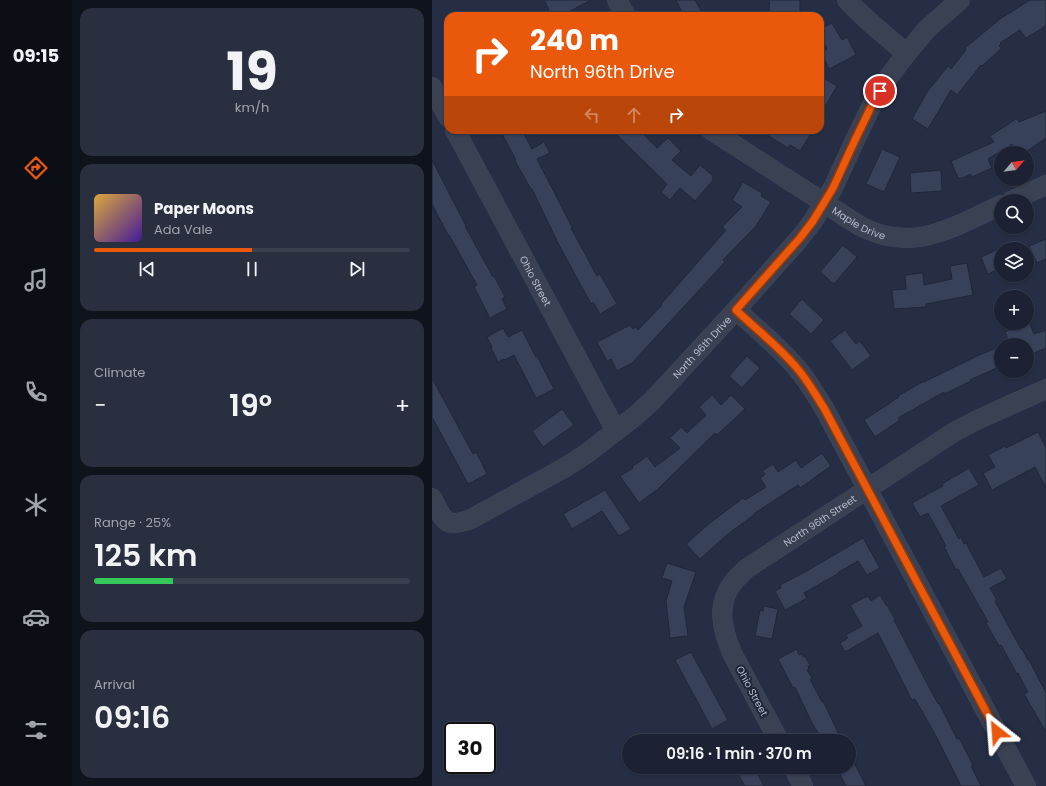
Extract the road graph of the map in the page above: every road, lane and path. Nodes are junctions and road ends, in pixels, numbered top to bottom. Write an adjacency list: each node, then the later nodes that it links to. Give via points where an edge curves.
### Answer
1 (617, 0): 4 (street)
2 (847, 0): 5 (street)
3 (960, 0): 5 (street, North 96th Drive, via 928,28)
4 (624, 12)
5 (906, 54): 12 (street, North 96th Drive, via 872,105)
6 (432, 87): 7 (street)
7 (444, 110)
8 (457, 134): 16 (street, Ohio Street)
9 (717, 134): 12 (street, Maple Drive)
10 (1046, 185): 11 (street)
11 (1026, 194)
12 (824, 203): 13 (street, Maple Drive, via 868,230 896,238 919,237 939,232); 14 (street, North 96th Drive, via 800,238)
13 (994, 208)
14 (736, 310): 16 (street, North 96th Drive, via 652,401); 17 (street, via 787,357 806,379)
15 (1046, 390): 17 (street, North 96th Street, via 954,432)
16 (616, 431): 18 (street, North 96th Drive, via 564,468 471,519 460,523 446,521)
17 (868, 489): 19 (street, North 96th Street, via 746,569 735,580 722,613); 23 (street)
18 (432, 498)
19 (726, 640): 20 (street, Ohio Street)
20 (775, 734)
21 (797, 774): 22 (street)
22 (803, 786)
23 (1026, 786)

